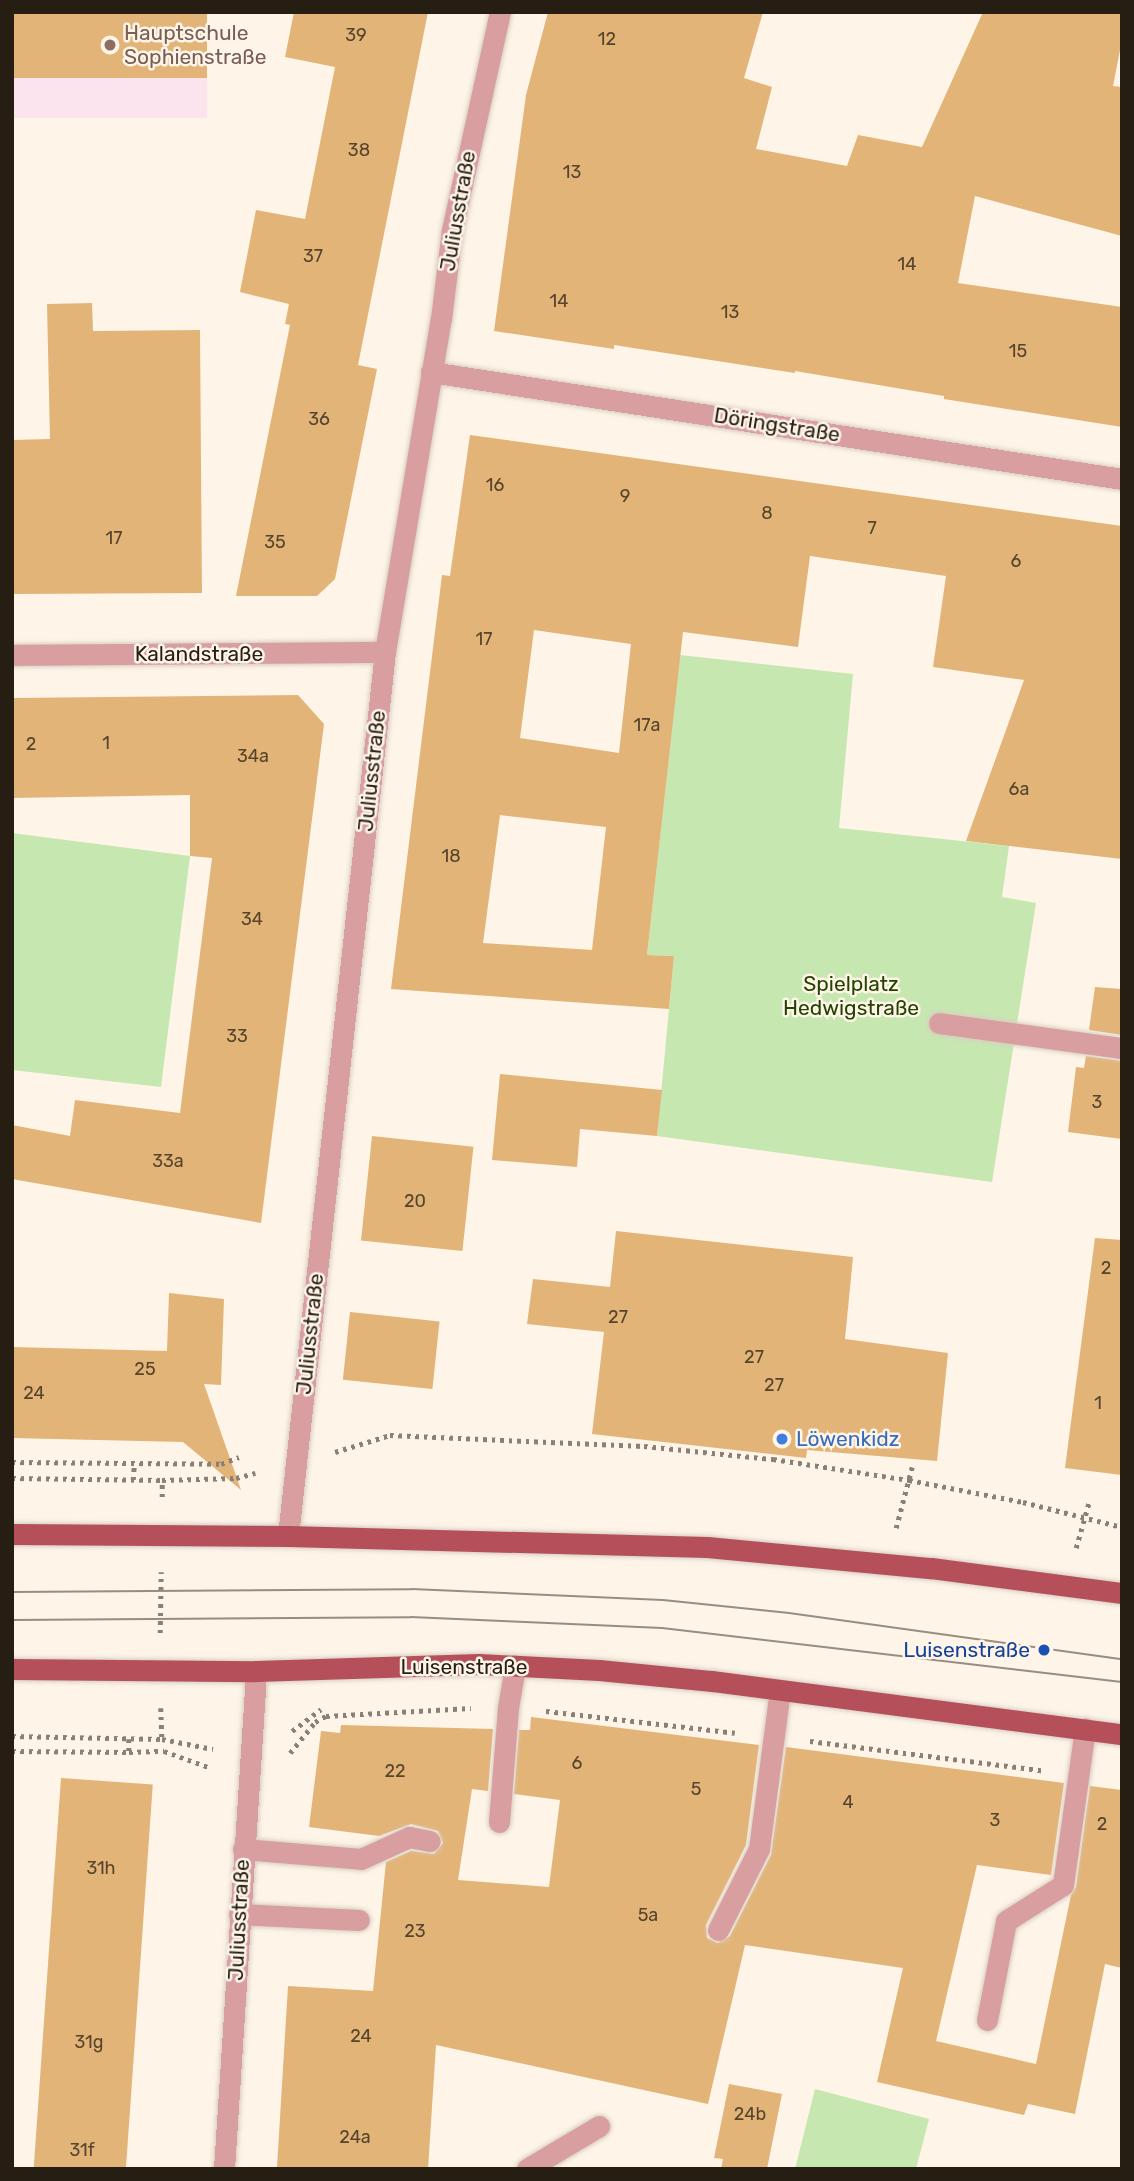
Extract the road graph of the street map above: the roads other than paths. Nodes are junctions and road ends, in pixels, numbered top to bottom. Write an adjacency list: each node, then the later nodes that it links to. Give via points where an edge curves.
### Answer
1 (500, 12): 2 (street, Juliusstraße, via 452,230)
2 (431, 372): 3 (street, Döringstraße); 4 (street, Juliusstraße)
3 (1122, 479)
4 (385, 652): 5 (street, Kalandstraße); 9 (street, Juliusstraße)
5 (12, 656)
6 (939, 1023): 7 (street)
7 (1122, 1048)
8 (12, 1534): 9 (main road)
9 (288, 1536): 10 (main road, via 707,1547 931,1568)
10 (1122, 1593)
11 (515, 1666): 13 (main road, Luisenstraße); 14 (main road, Luisenstraße, via 660,1675); 17 (street)
12 (12, 1670): 13 (main road, Luisenstraße)
13 (256, 1671): 19 (street, Juliusstraße)
14 (780, 1690): 15 (main road, Luisenstraße); 22 (street, via 759,1849)
15 (1085, 1729): 16 (main road, Luisenstraße); 23 (street, via 1063,1885 1006,1921)
16 (1122, 1734)
17 (499, 1822)
18 (430, 1841): 19 (street, via 409,1837 361,1859)
19 (243, 1849): 20 (street, Juliusstraße)
20 (239, 1914): 21 (street); 25 (street, Juliusstraße)
21 (359, 1920)
22 (718, 1930)
23 (987, 2020)
24 (599, 2126): 26 (street)
25 (224, 2169)
26 (527, 2169)

